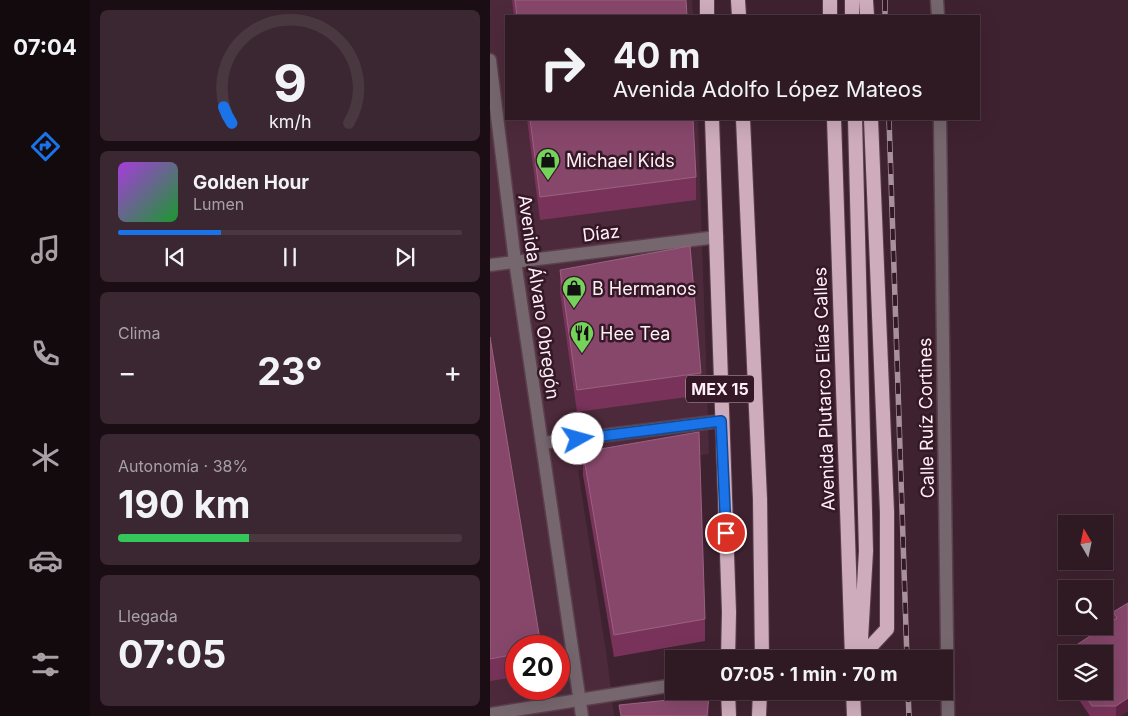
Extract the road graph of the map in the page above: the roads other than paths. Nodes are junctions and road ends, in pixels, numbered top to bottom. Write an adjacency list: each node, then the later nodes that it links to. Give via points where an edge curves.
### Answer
1 (706, 0): 7 (highway)
2 (738, 0): 8 (highway)
3 (830, 0): 9 (highway)
4 (852, 0): 10 (highway)
5 (866, 0): 11 (highway)
6 (938, 0): 12 (street)
7 (707, 15)
8 (738, 15)
9 (830, 15)
10 (852, 15)
11 (867, 15)
12 (938, 15)
13 (490, 60): 21 (street, Avenida Álvaro Obregón)
14 (712, 120): 20 (highway, MEX 15)
15 (743, 120): 26 (highway, via 760,499)
16 (834, 120): 27 (highway, Avenida Plutarco Elías Calles)
17 (854, 120): 28 (highway, via 866,551 861,639)
18 (871, 120): 29 (highway, via 886,502 887,630)
19 (940, 120): 40 (street, Calle Ruíz Cortines)
20 (717, 237): 21 (street, Díaz); 23 (highway, MEX 15)
21 (515, 261): 22 (street, Díaz); 24 (street, Avenida Álvaro Obregón)
22 (490, 265)
23 (721, 421): 24 (street); 25 (highway, MEX 15)
24 (542, 443): 34 (street, Avenida Álvaro Obregón)
25 (728, 650)
26 (762, 650)
27 (853, 650)
28 (857, 650)
29 (868, 650)
30 (665, 687): 34 (street)
31 (728, 700): 37 (highway)
32 (760, 700): 38 (highway)
33 (853, 700): 39 (highway)
34 (580, 701): 35 (street); 36 (street, Avenida Álvaro Obregón)
35 (490, 714)
36 (582, 716)
37 (728, 716)
38 (759, 716)
39 (854, 716)
40 (948, 716)

